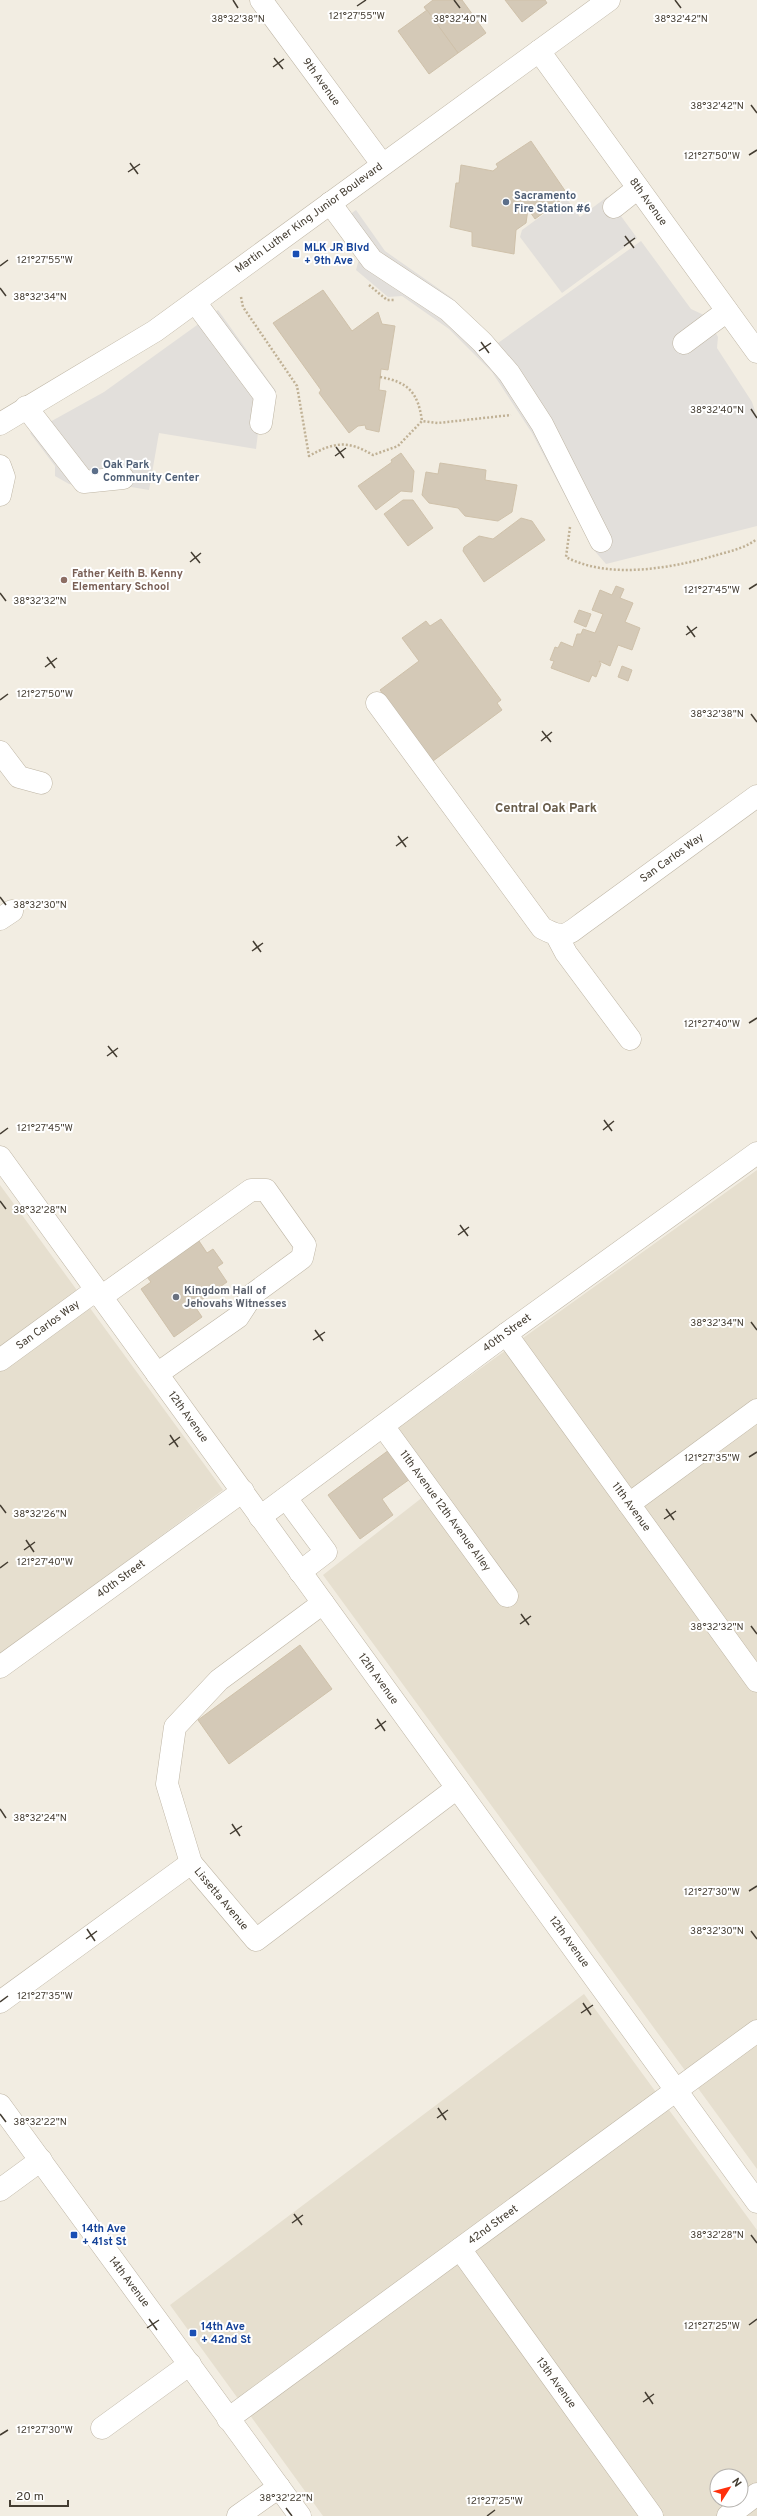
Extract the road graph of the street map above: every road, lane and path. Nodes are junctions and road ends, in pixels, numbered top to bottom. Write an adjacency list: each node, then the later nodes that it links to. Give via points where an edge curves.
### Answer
1 (260, 0): 4 (street, 9th Avenue)
2 (609, 0): 3 (street, Martin Luther King Junior Boulevard)
3 (540, 51): 4 (street, Martin Luther King Junior Boulevard); 5 (street, 8th Avenue)
4 (382, 164): 6 (street, Martin Luther King Junior Boulevard)
5 (638, 188): 7 (street); 10 (street, 8th Avenue)
6 (330, 203): 9 (street, Martin Luther King Junior Boulevard); 22 (street, via 372,260 448,310 482,342 509,373 542,424)
7 (614, 207)
8 (241, 297): 16 (path, via 243,307 297,386 309,456 325,447 344,443 373,455 398,446)
9 (195, 302): 14 (street, Martin Luther King Junior Boulevard, via 155,332); 17 (street, via 265,396)
10 (727, 311): 11 (street); 12 (street, 8th Avenue)
11 (684, 343)
12 (757, 352)
13 (380, 377): 16 (path, via 399,380 409,390 420,405)
14 (26, 407): 18 (street, Martin Luther King Junior Boulevard); 20 (street, via 84,482)
15 (516, 414): 16 (path, via 438,423)
16 (422, 421)
17 (261, 423)
18 (0, 424)
19 (0, 466): 21 (street, via 4,477)
20 (123, 478)
21 (0, 495)
22 (601, 541)
23 (376, 703): 27 (street, via 542,928)
24 (0, 752): 25 (street, via 19,777)
25 (41, 783)
26 (757, 796): 27 (street, San Carlos Way, via 587,920 565,935)
27 (557, 936): 28 (street, via 566,953)
28 (630, 1039)
29 (757, 1153): 32 (street, 40th Street)
30 (0, 1157): 31 (street, 12th Avenue)
31 (99, 1294): 33 (street, San Carlos Way); 34 (street, 12th Avenue); 34 (street, San Carlos Way, via 251,1190 266,1190 305,1245 302,1258 253,1294 238,1317)
32 (506, 1334): 36 (street, 40th Street); 39 (street, 11th Avenue)
33 (0, 1360)
34 (157, 1374): 37 (street, 12th Avenue)
35 (757, 1410): 39 (street)
36 (383, 1426): 38 (street, 40th Street); 42 (street, 11th Avenue 12th Avenue Alley)
37 (243, 1491): 40 (street, 12th Avenue); 44 (street, 40th Street)
38 (286, 1498): 40 (street, 40th Street); 41 (street, via 326,1552)
39 (629, 1504): 45 (street, 11th Avenue)
40 (260, 1517): 41 (street, 12th Avenue)
41 (300, 1572): 43 (street, 12th Avenue)
42 (507, 1596)
43 (323, 1603): 46 (street, 12th Avenue); 47 (street, via 218,1680 175,1727 167,1784)
44 (0, 1667)
45 (755, 1673)
46 (458, 1788): 47 (street, Lissetta Avenue, via 256,1940); 50 (street, 12th Avenue)
47 (191, 1863): 48 (street, Lissetta Avenue)
48 (0, 2002)
49 (757, 2031): 50 (street, 42nd Street)
50 (676, 2090): 54 (street, 12th Avenue); 55 (street, 42nd Street)
51 (0, 2105): 52 (street, 14th Avenue)
52 (41, 2160): 53 (street); 56 (street, 14th Avenue)
53 (0, 2190)
54 (757, 2202)
55 (460, 2249): 57 (street, 42nd Street); 63 (street, 13th Avenue)
56 (190, 2364): 57 (street, 14th Avenue); 58 (street)
57 (228, 2419): 59 (street, 14th Avenue)
58 (102, 2428)
59 (279, 2487): 61 (street); 62 (street, 14th Avenue)
60 (757, 2494): 64 (street)
61 (238, 2516)
62 (300, 2516)
63 (652, 2516)
64 (728, 2516)

